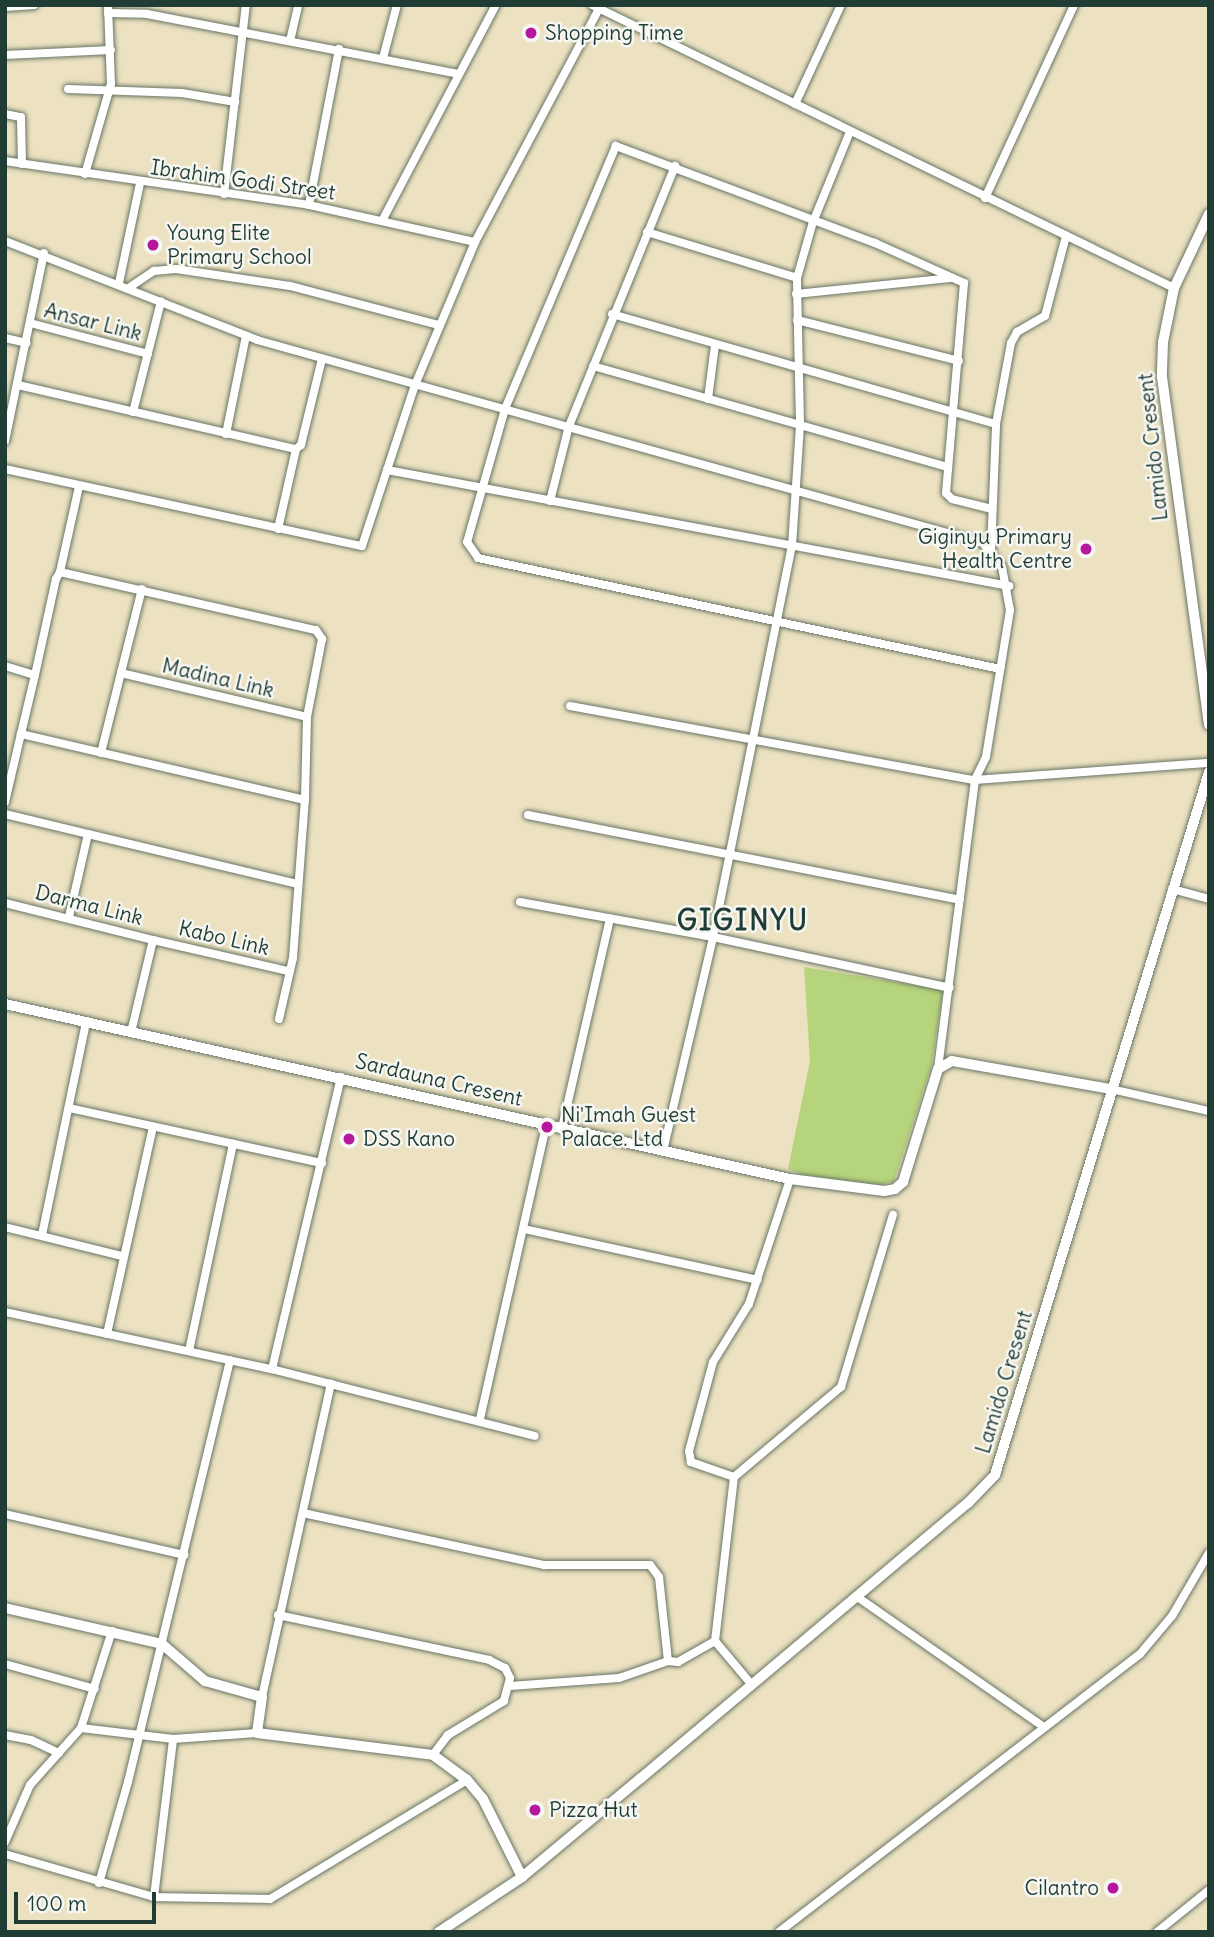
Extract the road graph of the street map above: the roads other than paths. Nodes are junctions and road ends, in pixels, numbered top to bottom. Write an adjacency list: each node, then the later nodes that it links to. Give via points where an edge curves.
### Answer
1 (34, 5): 10 (street)
2 (163, 5): 14 (street)
3 (246, 5): 15 (street)
4 (298, 5): 16 (street)
5 (397, 5): 20 (street)
6 (496, 5): 21 (street)
7 (614, 5): 13 (street)
8 (841, 5): 25 (street)
9 (1074, 5): 34 (street)
10 (5, 7)
11 (596, 7): 13 (street); 42 (street)
12 (108, 9): 14 (street); 18 (street)
13 (610, 14): 25 (street)
14 (162, 17): 15 (street)
15 (243, 33): 16 (street); 24 (street)
16 (290, 41): 17 (street)
17 (339, 49): 20 (street); 35 (street)
18 (111, 50): 19 (street); 22 (street)
19 (5, 55)
20 (383, 58): 21 (street)
21 (458, 74): 37 (street)
22 (109, 88): 23 (street); 24 (street); 31 (street)
23 (68, 89)
24 (235, 102): 33 (street)
25 (795, 104): 27 (street)
26 (5, 114): 29 (street, via 21,117)
27 (850, 132): 34 (street); 38 (street)
28 (5, 161): 29 (street, Ibrahim Godi Street)
29 (22, 163): 31 (street, Ibrahim Godi Street)
30 (675, 166): 38 (street); 39 (street); 67 (street, via 625,147 616,146 610,152)
31 (85, 174): 32 (street, Ibrahim Godi Street)
32 (140, 183): 33 (street, Ibrahim Godi Street); 46 (street)
33 (224, 194): 35 (street, Ibrahim Godi Street)
34 (985, 198): 40 (street)
35 (309, 205): 37 (street, Ibrahim Godi Street)
36 (1209, 214): 48 (street, Lamido Cresent)
37 (383, 219): 42 (street, Ibrahim Godi Street)
38 (813, 222): 44 (street); 45 (street)
39 (647, 232): 45 (street); 51 (street)
40 (1066, 236): 48 (street); 70 (street, via 1045,316 1013,336)
41 (5, 241): 43 (street)
42 (475, 242): 54 (street)
43 (44, 253): 46 (street); 53 (street)
44 (955, 277): 49 (street); 61 (street, via 966,289)
45 (797, 278): 49 (street)
46 (119, 283): 47 (street)
47 (130, 287): 50 (street); 54 (street, via 154,271 176,269 290,286)
48 (1174, 288): 97 (street, Lamido Cresent, via 1163,342 1162,377)
49 (796, 294): 52 (street)
50 (161, 301): 55 (street); 59 (street)
51 (612, 314): 58 (street); 62 (street)
52 (797, 320): 61 (street); 63 (street)
53 (30, 323): 57 (street); 59 (street, Ansar Link)
54 (439, 325): 65 (street)
55 (246, 336): 60 (street); 73 (street)
56 (5, 338): 57 (street)
57 (26, 343): 64 (street)
58 (715, 345): 63 (street); 66 (street)
59 (148, 354): 68 (street)
60 (322, 359): 65 (street); 75 (street, via 301,445)
61 (959, 361): 69 (street)
62 (593, 366): 66 (street); 72 (street)
63 (799, 370): 69 (street); 71 (street)
64 (18, 385): 68 (street); 74 (street)
65 (415, 385): 67 (street); 78 (street)
66 (708, 399): 71 (street)
67 (505, 409): 72 (street); 81 (street)
68 (133, 412): 73 (street)
69 (955, 414): 70 (street); 76 (street)
70 (996, 424): 83 (street)
71 (800, 425): 76 (street); 80 (street)
72 (569, 426): 80 (street); 82 (street)
73 (226, 434): 75 (street)
74 (5, 441)
75 (296, 449): 84 (street)
76 (948, 467): 83 (street, via 948,497)
77 (5, 469): 79 (street)
78 (387, 470): 81 (street); 84 (street, via 362,546)
79 (79, 486): 84 (street); 87 (street)
80 (798, 488): 85 (street); 86 (street, via 972,538)
81 (480, 490): 82 (street); 90 (street, via 467,542 478,558)
82 (550, 501): 85 (street)
83 (992, 509): 86 (street)
84 (278, 530)
85 (792, 546): 88 (street); 90 (street)
86 (991, 551): 88 (street)
87 (60, 572): 89 (street); 94 (street)
88 (1009, 586): 92 (street)
89 (142, 589): 93 (street); 96 (street, via 316,630 322,639)
90 (775, 623): 92 (street); 99 (street)
91 (5, 666): 94 (street)
92 (1000, 669): 103 (street, via 986,757)
93 (121, 673): 96 (street, Madina Link); 100 (street)
94 (35, 674): 98 (street)
95 (570, 705): 99 (street)
96 (307, 717): 104 (street)
97 (1209, 725)
98 (20, 734): 100 (street); 105 (street)
99 (755, 740): 103 (street); 109 (street)
100 (101, 753): 104 (street)
101 (1209, 763): 103 (street)
102 (1209, 772): 111 (street, Lamido Cresent)
103 (975, 780): 113 (street)
104 (305, 800): 110 (street)
105 (5, 802)
106 (5, 814): 108 (street)
107 (528, 815): 109 (street)
108 (88, 834): 110 (street); 116 (street)
109 (732, 852): 113 (street); 118 (street)
110 (299, 884): 120 (street)
111 (1172, 889): 112 (street); 128 (street, Lamido Cresent)
112 (1209, 899)
113 (960, 900): 121 (street)
114 (520, 902): 117 (street)
115 (5, 903): 116 (street, Darma Link)
116 (69, 917): 119 (street, Darma Link)
117 (610, 918): 118 (street); 133 (street)
118 (713, 937): 121 (street); 135 (street)
119 (153, 940): 120 (street, Kabo Link); 125 (street, Darma Link)
120 (288, 971): 123 (street)
121 (950, 988): 126 (street)
122 (5, 1004): 124 (street, Sardauna Cresent)
123 (279, 1020)
124 (86, 1022): 125 (street, Sardauna Cresent); 129 (street)
125 (131, 1032): 127 (street, Sardauna Cresent)
126 (938, 1069): 128 (street, via 952,1062 969,1062); 137 (street, Sardauna Cresent, via 903,1182 895,1189)
127 (341, 1077): 131 (street, Sardauna Cresent); 136 (street)
128 (1111, 1089): 130 (street); 157 (street, Lamido Cresent, via 995,1475)
129 (69, 1108): 132 (street); 141 (street)
130 (1209, 1111)
131 (546, 1125): 133 (street, Sardauna Cresent); 140 (street)
132 (153, 1127): 134 (street); 142 (street)
133 (562, 1128): 135 (street, Sardauna Cresent)
134 (233, 1144): 136 (street); 146 (street)
135 (663, 1151): 137 (street, Sardauna Cresent)
136 (322, 1163): 148 (street)
137 (790, 1179): 143 (street)
138 (893, 1215): 152 (street, via 841,1387)
139 (5, 1227): 141 (street)
140 (524, 1229): 143 (street); 150 (street)
141 (42, 1235): 142 (street)
142 (122, 1256): 145 (street)
143 (758, 1280): 152 (street, via 749,1304 713,1363 688,1458)
144 (5, 1312): 145 (street)
145 (107, 1334): 146 (street)
146 (189, 1351): 147 (street)
147 (230, 1360): 148 (street); 156 (street)
148 (272, 1369): 149 (street)
149 (331, 1383): 150 (street); 153 (street)
150 (480, 1419): 151 (street)
151 (535, 1436)
152 (734, 1477): 161 (street)
153 (303, 1513): 159 (street); 163 (street, via 544,1565 650,1565 659,1577)
154 (5, 1514): 156 (street)
155 (1209, 1553): 169 (street, via 1156,1638)
156 (184, 1555): 162 (street)
157 (856, 1596): 165 (street, Lamido Cresent); 169 (street)
158 (5, 1608): 160 (street)
159 (278, 1615): 166 (street, via 489,1660 505,1668); 168 (street)
160 (112, 1630): 162 (street); 167 (street)
161 (716, 1641): 163 (street, via 678,1662); 165 (street)
162 (162, 1644): 168 (street, via 205,1681); 171 (street)
163 (668, 1661): 166 (street, via 619,1678)
164 (5, 1664): 167 (street)
165 (752, 1685): 180 (street, Lamido Cresent)
166 (510, 1686): 176 (street, via 504,1701 448,1735)
167 (95, 1689): 170 (street)
168 (262, 1698): 172 (street)
169 (1044, 1727): 185 (street)
170 (81, 1728): 171 (street); 175 (street)
171 (138, 1733): 174 (street); 181 (street)
172 (257, 1733): 174 (street); 176 (street)
173 (5, 1735): 175 (street)
174 (173, 1739): 183 (street)
175 (59, 1753): 178 (street, via 30,1785)
176 (433, 1755): 177 (street)
177 (467, 1780): 180 (street, via 496,1820); 183 (street, via 270,1899)
178 (5, 1842)
179 (5, 1853): 181 (street)
180 (522, 1877): 184 (street, Lamido Cresent)
181 (99, 1883): 183 (street)
182 (1209, 1890): 186 (street)
183 (154, 1897)
184 (439, 1932)
185 (779, 1932)
186 (1157, 1932)

